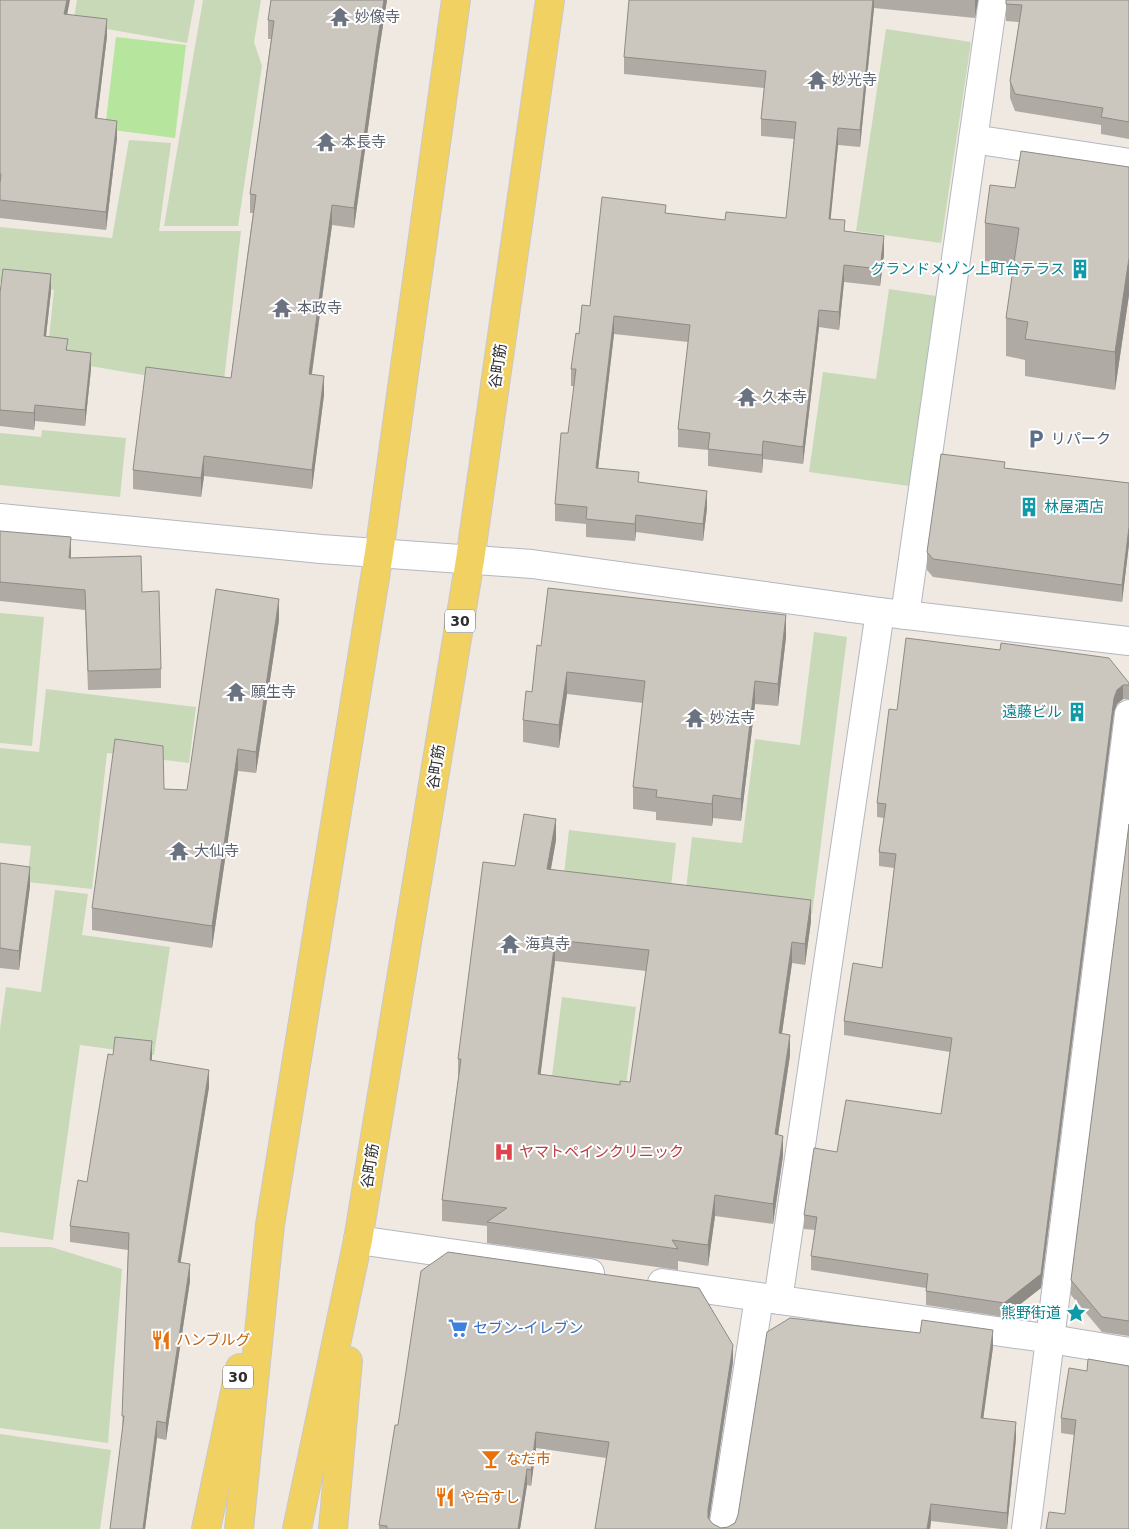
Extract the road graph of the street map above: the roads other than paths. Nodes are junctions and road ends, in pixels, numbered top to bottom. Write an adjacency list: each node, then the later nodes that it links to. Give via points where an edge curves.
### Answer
1 (456, 0): 7 (main road, 30)
2 (550, 0): 8 (main road, 谷町筋 / 30)
3 (993, 0): 4 (street)
4 (973, 139): 5 (street); 9 (street)
5 (1129, 163)
6 (0, 518): 7 (street)
7 (379, 553): 8 (street); 12 (main road, 30)
8 (470, 560): 9 (street, via 532,564); 13 (main road, 谷町筋 / 30)
9 (892, 614): 10 (street); 16 (street)
10 (1129, 641)
11 (1129, 714): 17 (street)
12 (270, 1225): 19 (main road, 30); 20 (main road, 30)
13 (358, 1240): 14 (street); 21 (main road, 谷町筋 / 30); 22 (main road, 30)
14 (612, 1276)
15 (642, 1280): 16 (street)
16 (768, 1299): 17 (street); 23 (street)
17 (1051, 1339): 18 (street); 24 (street)
18 (1129, 1352)
19 (206, 1529)
20 (239, 1529)
21 (297, 1529)
22 (333, 1529)
23 (723, 1529)
24 (1026, 1529)

